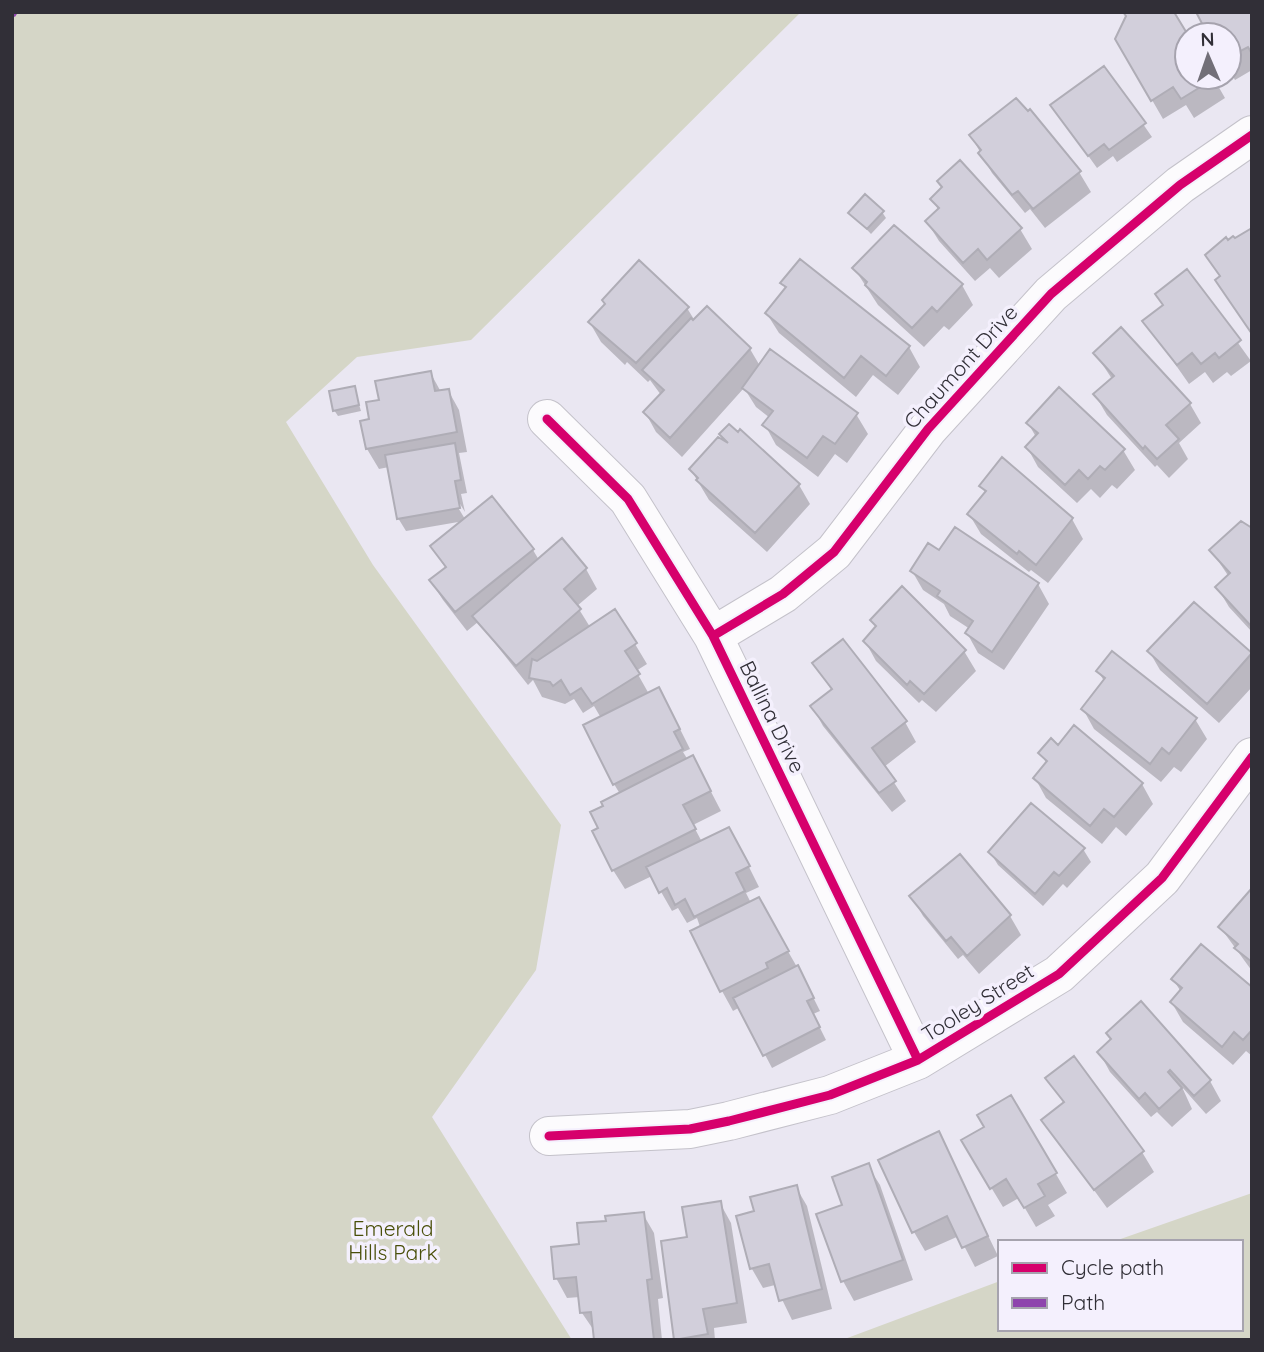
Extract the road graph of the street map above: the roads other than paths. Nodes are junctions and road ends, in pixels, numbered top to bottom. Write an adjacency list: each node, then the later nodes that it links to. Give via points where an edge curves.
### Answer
1 (1252, 135): 3 (street, Chaumont Drive, via 1180,185 1051,294 928,429 834,552 783,594)
2 (547, 419): 3 (street, Ballina Drive, via 628,499)
3 (713, 636): 5 (street, Ballina Drive)
4 (1252, 757): 5 (street, Tooley Street, via 1162,878 1059,974)
5 (918, 1060): 6 (street, Tooley Street, via 830,1095 729,1121 690,1129)
6 (549, 1136)

